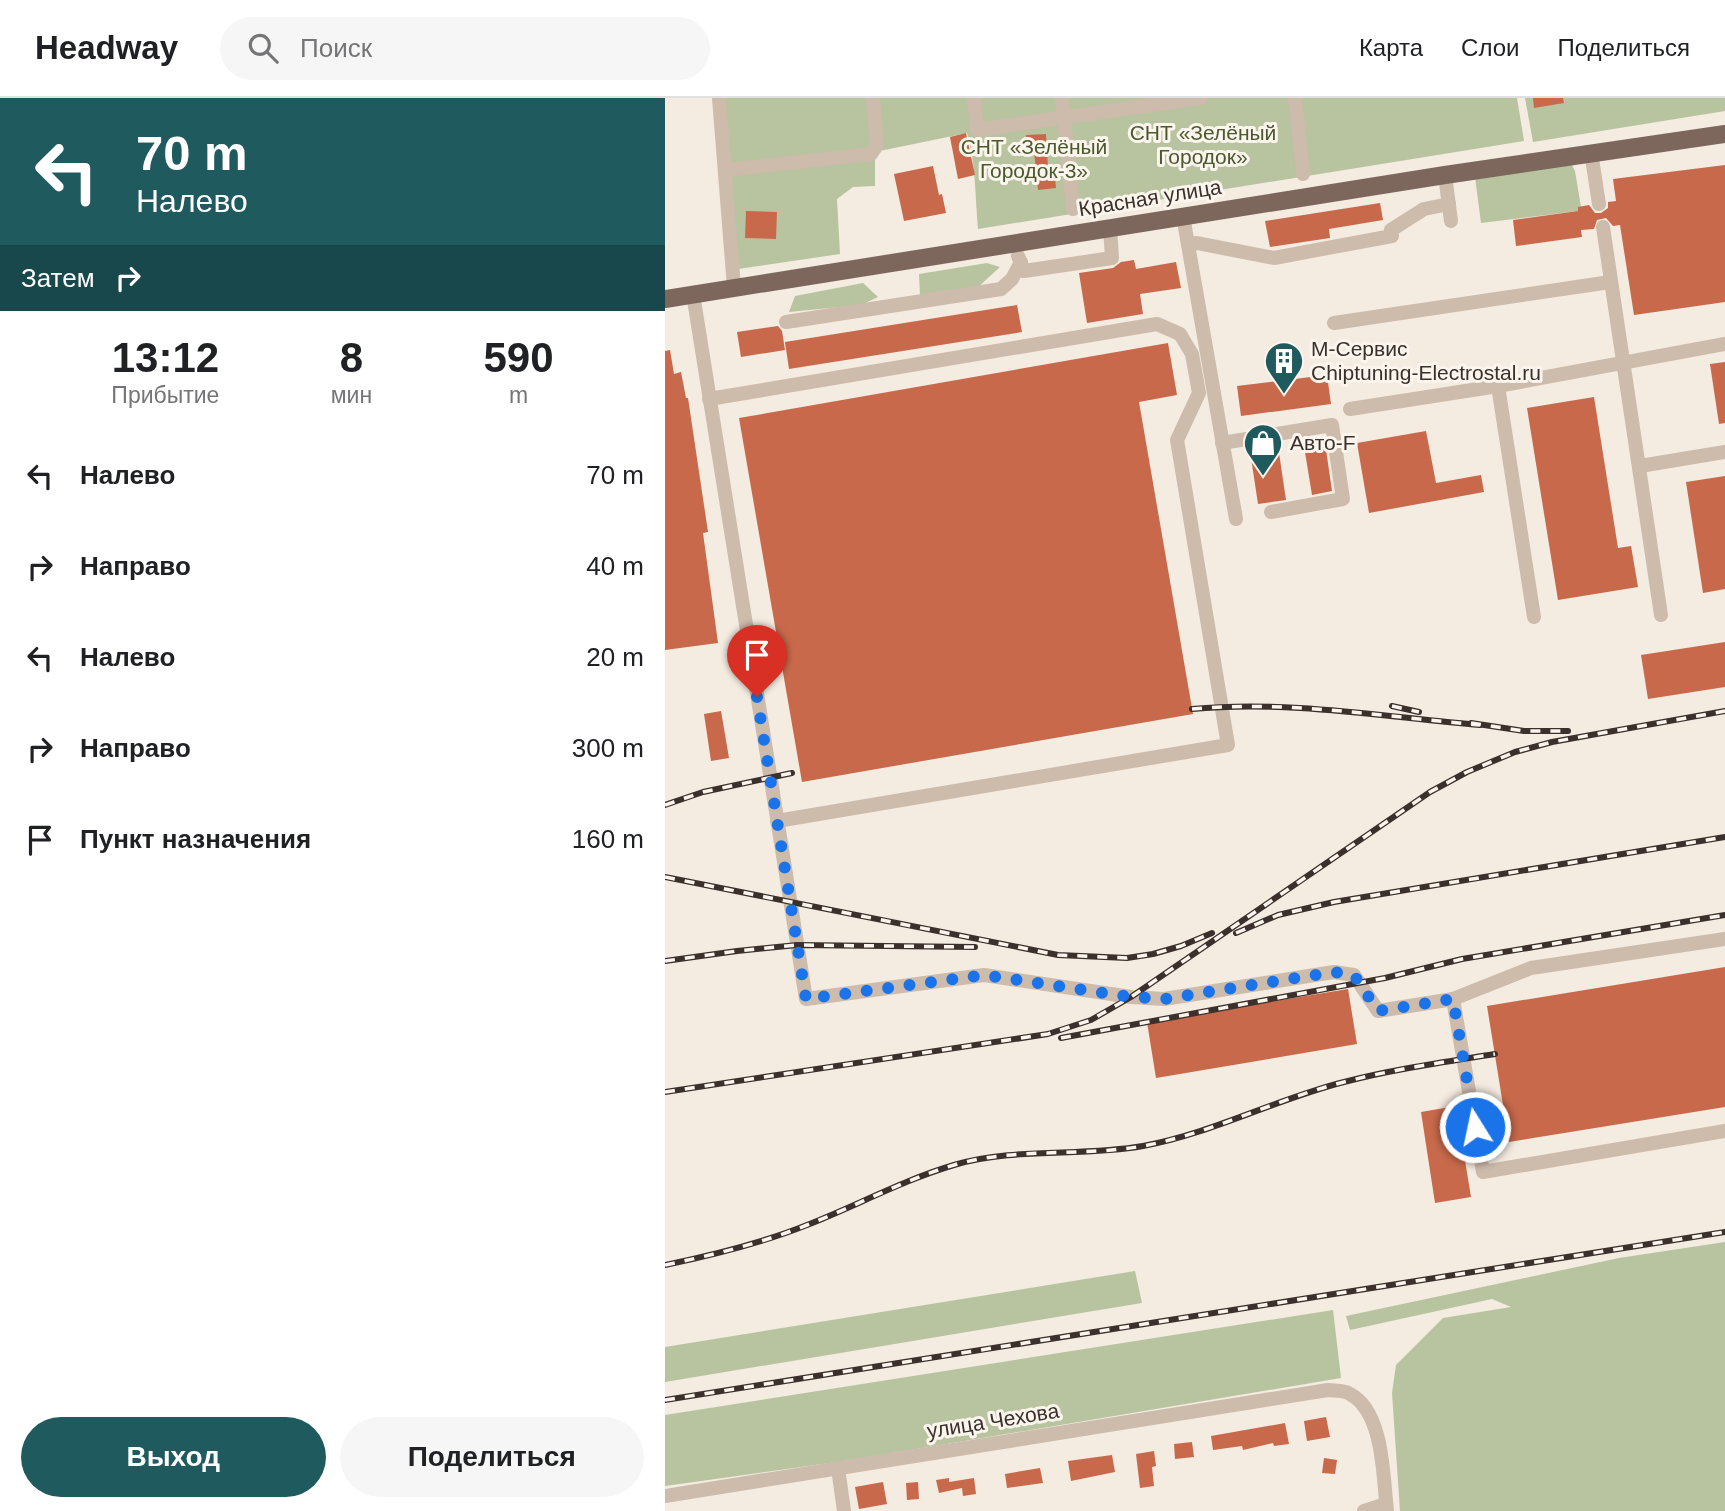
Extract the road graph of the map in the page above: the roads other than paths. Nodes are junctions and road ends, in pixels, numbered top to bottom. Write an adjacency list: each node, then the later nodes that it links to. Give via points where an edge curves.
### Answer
1 (719, 98): 10 (street)
2 (873, 98): 10 (street, via 877,145 871,154)
3 (974, 98): 7 (street, via 977,130)
4 (1062, 98): 7 (street)
5 (1201, 98): 7 (street)
6 (1295, 98): 11 (street)
7 (1064, 119): 15 (street)
8 (1725, 134): 9 (main road, Красная улица)
9 (1591, 152): 12 (main road, Красная улица); 14 (street)
10 (725, 170): 24 (street)
11 (1303, 174)
12 (1445, 175): 13 (street); 16 (main road, Красная улица)
13 (1449, 204): 17 (street); 21 (street, via 1424,209 1391,230 1392,236 1274,258)
14 (1599, 204)
15 (1073, 209)
16 (1182, 216): 19 (main road, Красная улица); 21 (street)
17 (1451, 221)
18 (1602, 227): 23 (street)
19 (1110, 228): 20 (main road, Красная улица); 22 (street, via 1112,258 1024,271)
20 (1014, 243): 22 (street); 24 (main road, Красная улица)
21 (1188, 244): 34 (street)
22 (1021, 262): 27 (street, via 1001,289)
23 (1610, 282): 28 (street); 30 (street)
24 (734, 287): 25 (main road, Красная улица)
25 (693, 294): 26 (main road, Красная улица); 32 (street)
26 (665, 299)
27 (786, 322)
28 (1334, 323)
29 (1725, 344): 30 (street)
30 (1623, 363): 31 (street); 36 (street)
31 (1498, 386): 33 (street); 40 (street)
32 (709, 399): 41 (street); 41 (street, via 1157,324 1179,334 1192,354 1199,393 1177,439 1229,745)
33 (1350, 409)
34 (1222, 443): 37 (street, via 1332,425 1343,499); 38 (street)
35 (1725, 452): 36 (street)
36 (1640, 466): 39 (street)
37 (1271, 512)
38 (1236, 519)
39 (1661, 615)
40 (1534, 617)
41 (776, 821): 43 (street, via 806,999 984,975 1164,999 1334,972 1354,975 1378,1011)
42 (1725, 939): 43 (street, via 1531,968)
43 (1453, 999): 44 (street, via 1483,1172)
44 (1725, 1131)
45 (838, 1468): 46 (street, улица Чехова); 47 (street, улица Чехова, via 1328,1390 1348,1392 1365,1405 1375,1426); 48 (street)
46 (665, 1496)
47 (1387, 1507): 49 (street)
48 (844, 1511)
49 (1364, 1511)

